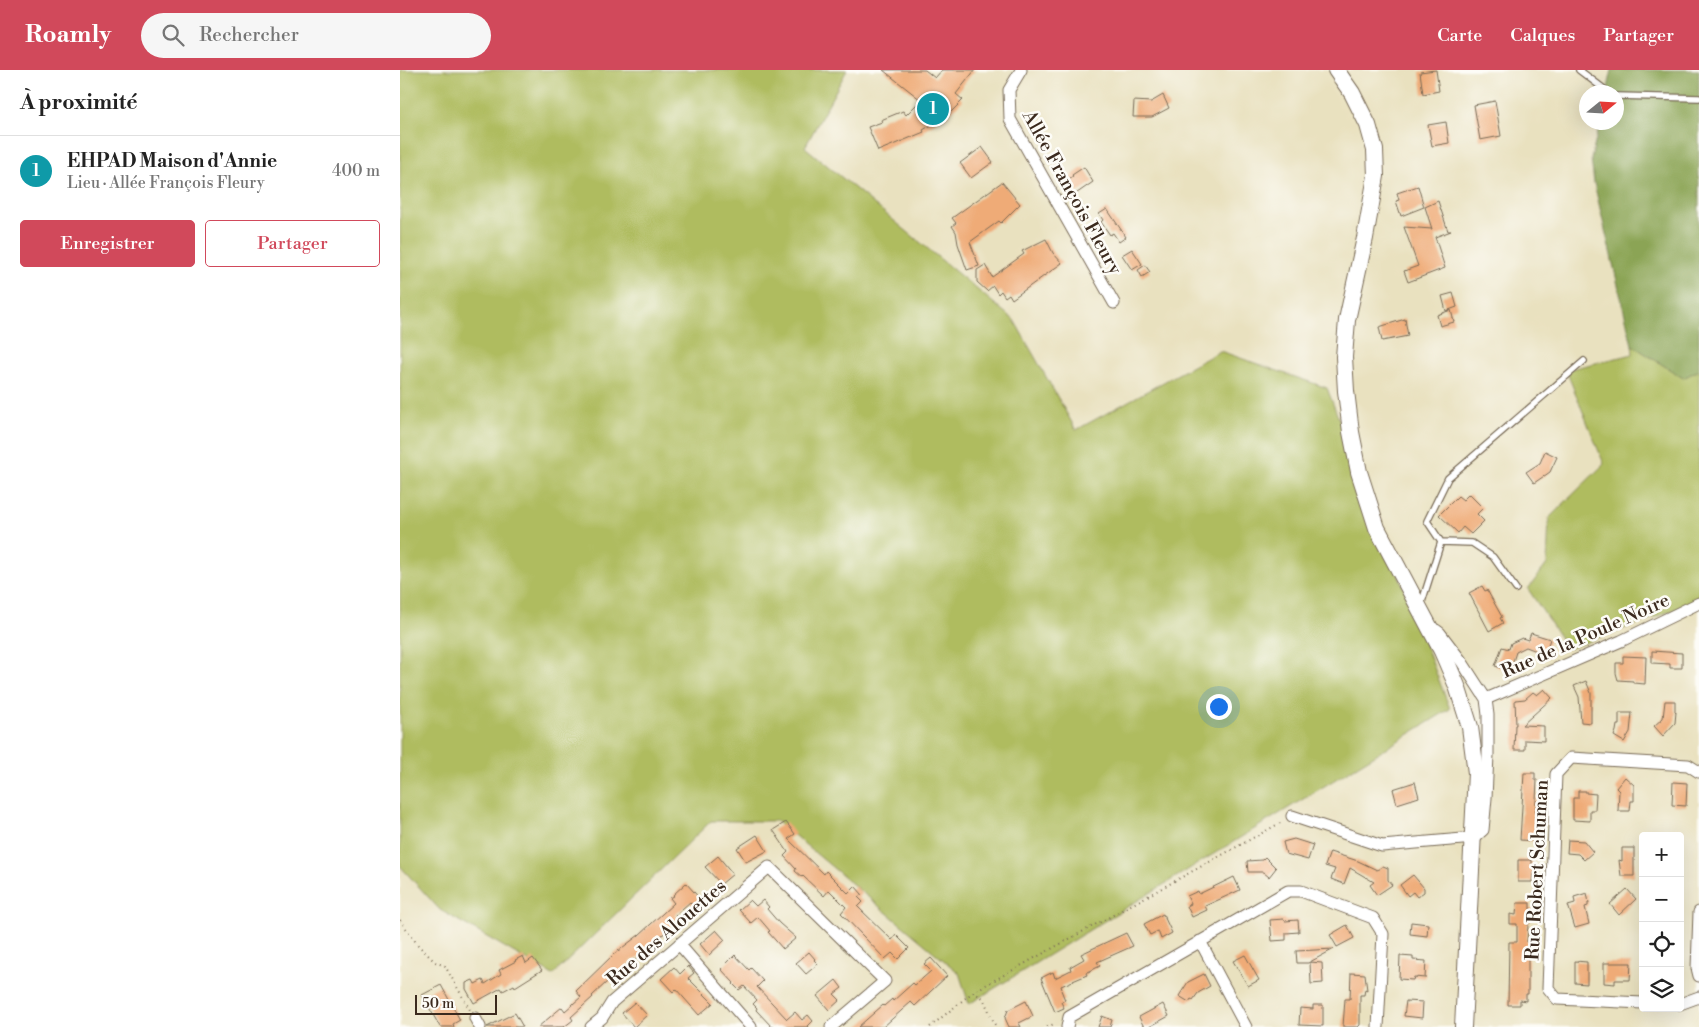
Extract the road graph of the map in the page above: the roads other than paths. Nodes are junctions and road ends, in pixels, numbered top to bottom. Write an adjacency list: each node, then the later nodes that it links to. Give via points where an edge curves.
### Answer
1 (1021, 70): 7 (street, Allée François Fleury, via 1009,90 1010,119)
2 (1336, 70): 12 (main road, via 1368,125 1375,150 1376,176 1347,320 1344,357 1351,432 1358,472 1377,528)
3 (1579, 70): 4 (lane)
4 (1599, 85)
5 (1624, 96): 6 (lane)
6 (1699, 98)
7 (1114, 303)
8 (1584, 361): 9 (lane, via 1448,478 1428,521)
9 (1440, 542): 10 (lane, via 1472,543 1493,557); 12 (lane)
10 (1516, 589)
11 (1699, 603): 14 (street, Rue de la Poule Noire, via 1621,641)
12 (1420, 609): 13 (main road)
13 (1428, 626): 14 (street, via 1440,633); 17 (main road, via 1457,686 1470,727 1476,774)
14 (1486, 698): 17 (street, via 1486,798 1483,830)
15 (1699, 772): 23 (street, Rue Robert Schuman, via 1688,765 1571,758 1556,774 1548,988 1557,1000)
16 (1292, 816): 17 (street, via 1382,846)
17 (1474, 838): 32 (main road)
18 (1699, 912): 21 (street)
19 (1200, 941): 29 (street, via 1069,1016); 30 (street); 31 (street, via 1288,891 1301,891 1374,918 1383,934)
20 (679, 944): 25 (street, Rue des Alouettes, via 612,1002); 27 (street); 28 (street, Rue des Alouettes, via 769,867 885,981)
21 (1699, 976)
22 (1699, 997): 24 (street)
23 (1639, 1003)
24 (1684, 1003)
25 (606, 1022): 26 (street, Rue des Alouettes)
26 (591, 1027)
27 (751, 1027)
28 (831, 1027)
29 (1067, 1027)
30 (1246, 1027)
31 (1378, 1027)
32 (1463, 1027)

